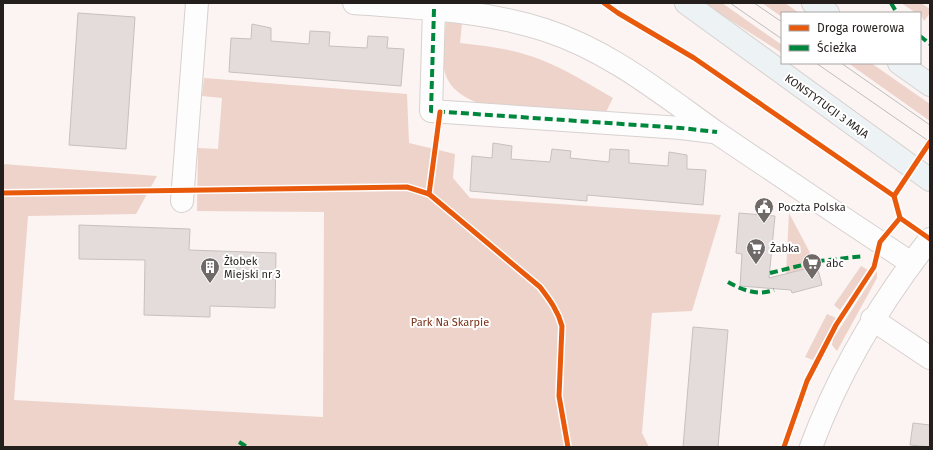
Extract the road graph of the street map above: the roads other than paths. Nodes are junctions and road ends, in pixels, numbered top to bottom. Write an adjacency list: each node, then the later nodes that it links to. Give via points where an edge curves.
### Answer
1 (197, 3): 11 (street)
2 (354, 3): 5 (street)
3 (686, 3): 10 (street, KONSTYTUCJI 3 MAJA)
4 (813, 3): 6 (street)
5 (434, 9): 9 (street, via 499,18 544,29 580,44 627,68); 9 (street, via 431,111)
6 (826, 12)
7 (900, 64): 8 (street)
8 (930, 85)
9 (717, 132): 13 (street)
10 (930, 180)
11 (182, 201)
12 (930, 239): 13 (street)
13 (912, 263): 14 (street)
14 (872, 319): 15 (street); 16 (street, via 843,372)
15 (930, 358)
16 (811, 447)

